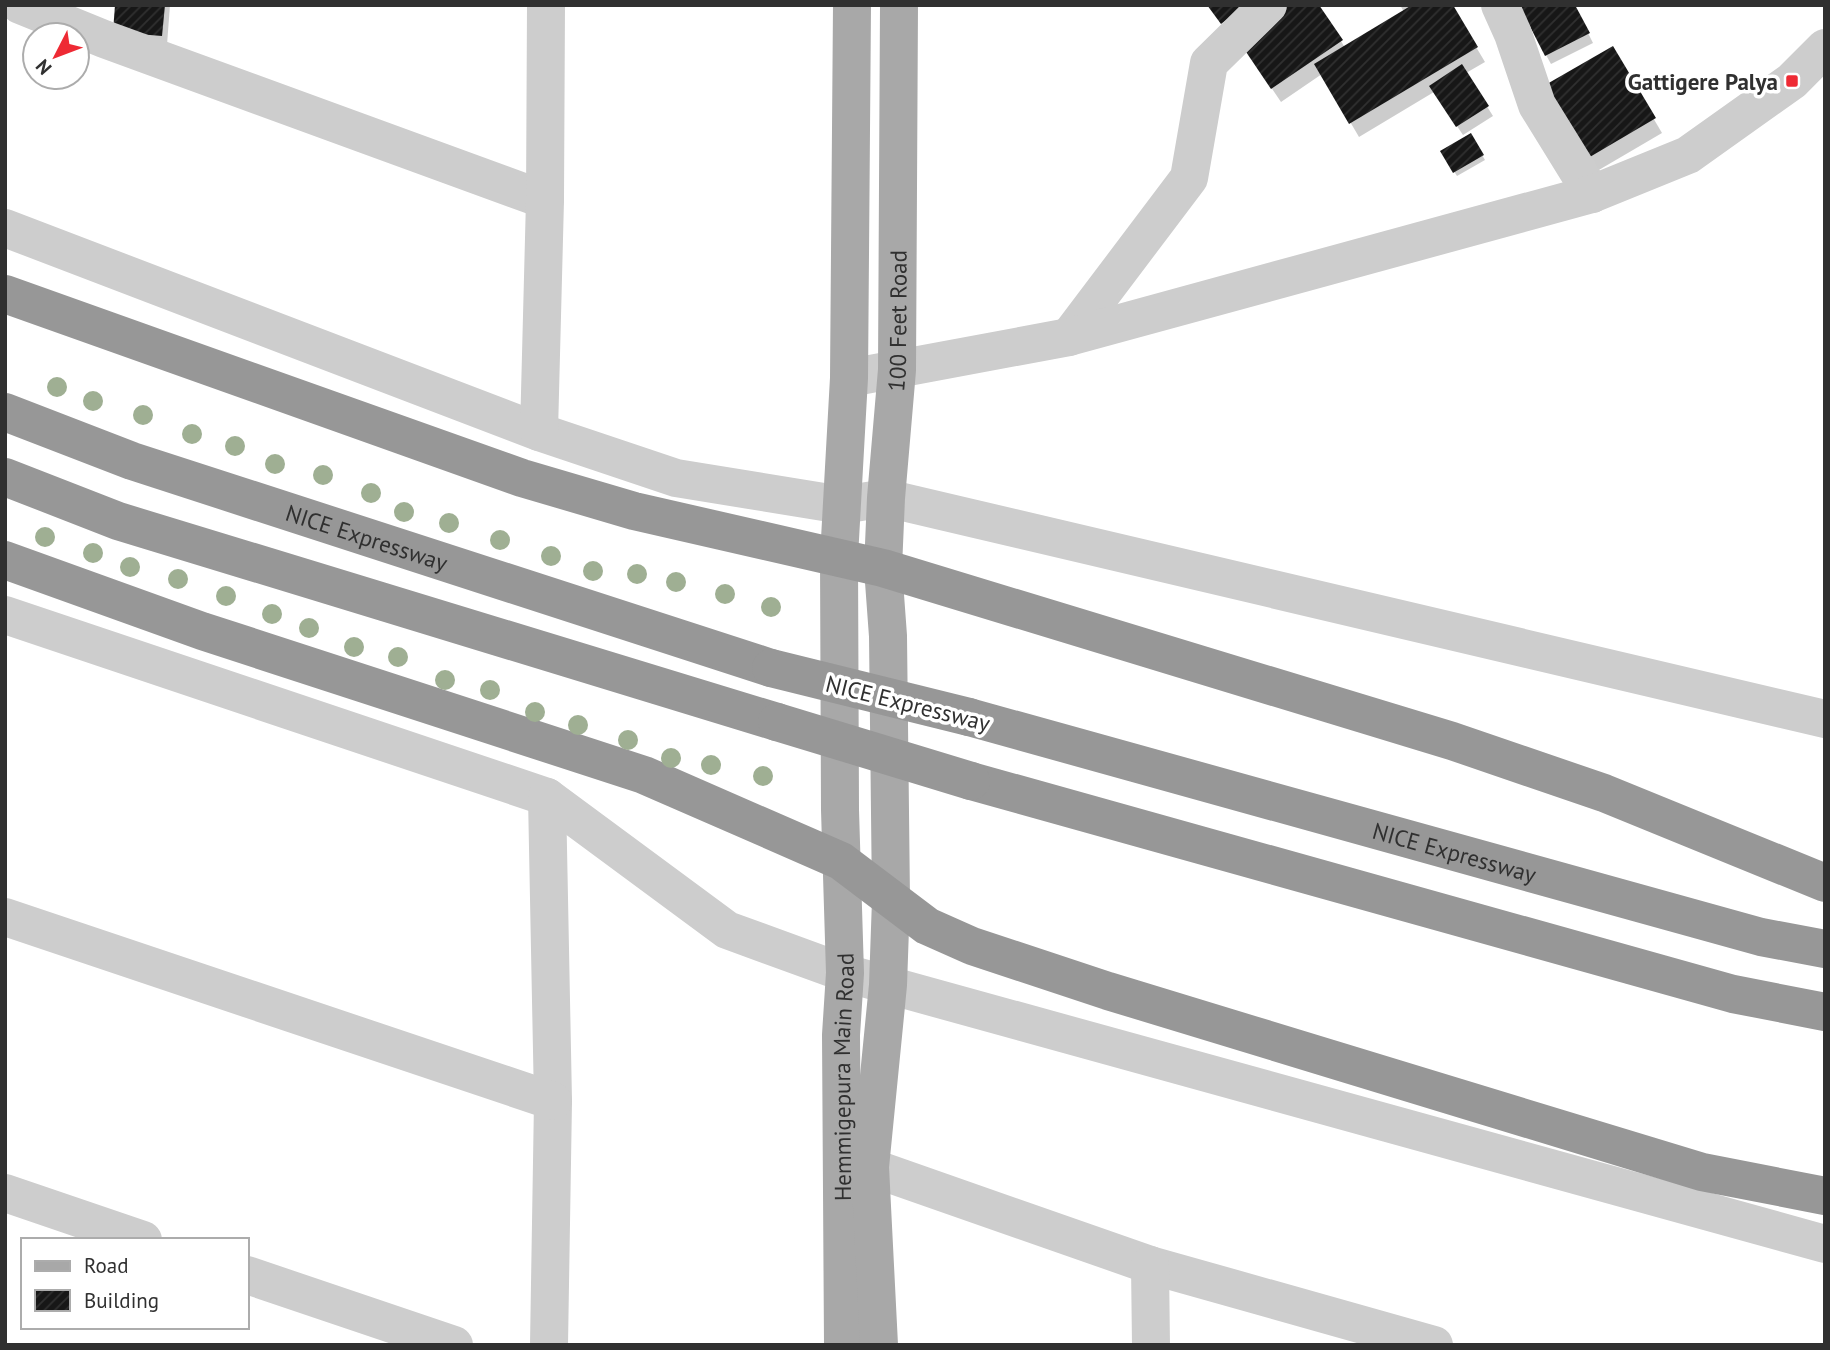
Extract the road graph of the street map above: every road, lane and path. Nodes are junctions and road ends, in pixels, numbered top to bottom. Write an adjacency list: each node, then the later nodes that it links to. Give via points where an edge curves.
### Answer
1 (20, 5): 9 (street)
2 (546, 5): 9 (street)
3 (852, 5): 14 (main road, 100 Feet Road)
4 (899, 5): 13 (main road, 100 Feet Road)
5 (1268, 5): 12 (street, via 1209,63 1189,178)
6 (1500, 5): 8 (street, via 1537,105)
7 (1825, 48): 8 (street, via 1792,81 1688,155)
8 (1592, 194): 12 (street)
9 (545, 200): 16 (street)
10 (5, 228): 16 (street)
11 (5, 294): 20 (highway, via 522,478 634,511)
12 (1069, 337): 13 (street)
13 (897, 370): 14 (street); 18 (main road, 100 Feet Road)
14 (849, 378): 19 (main road, 100 Feet Road)
15 (5, 412): 32 (highway, NICE Expressway, bridge, via 132,461 771,668 969,717 1762,937)
16 (539, 432): 19 (street, via 676,478)
17 (5, 477): 35 (highway, bridge, via 118,521 971,781 1733,995)
18 (886, 498): 19 (street); 22 (main road, 100 Feet Road); 24 (street)
19 (842, 505): 20 (main road, 100 Feet Road)
20 (839, 557): 22 (highway); 26 (main road, 100 Feet Road)
21 (5, 560): 28 (highway, via 202,631 644,775)
22 (883, 568): 27 (main road, 100 Feet Road); 29 (highway, via 1451,741 1604,793)
23 (5, 615): 25 (street)
24 (1825, 719)
25 (547, 797): 33 (street, via 727,930); 36 (street)
26 (840, 810): 28 (main road, Hemmigepura Main Road)
27 (890, 824): 30 (main road, Hemmigepura Main Road)
28 (841, 861): 30 (highway); 33 (main road, Hemmigepura Main Road)
29 (1825, 883)
30 (891, 900): 34 (main road, Hemmigepura Main Road); 39 (highway, via 927,926 972,947 1108,991 1702,1172)
31 (5, 918): 36 (street)
32 (1825, 949)
33 (845, 973): 34 (street); 47 (main road, Hemmigepura Main Road, via 841,1035)
34 (888, 985): 37 (main road, Hemmigepura Main Road); 41 (street)
35 (1825, 1012)
36 (553, 1101): 46 (street)
37 (870, 1167): 42 (street); 48 (main road, Hemmigepura Main Road)
38 (5, 1193): 40 (street)
39 (1825, 1196)
40 (137, 1238)
41 (1825, 1244)
42 (1150, 1265): 44 (street); 49 (street)
43 (248, 1275): 45 (street)
44 (1312, 1328): 50 (street)
45 (454, 1345)
46 (549, 1345)
47 (843, 1345)
48 (879, 1345)
49 (1150, 1345)
50 (1434, 1345)

